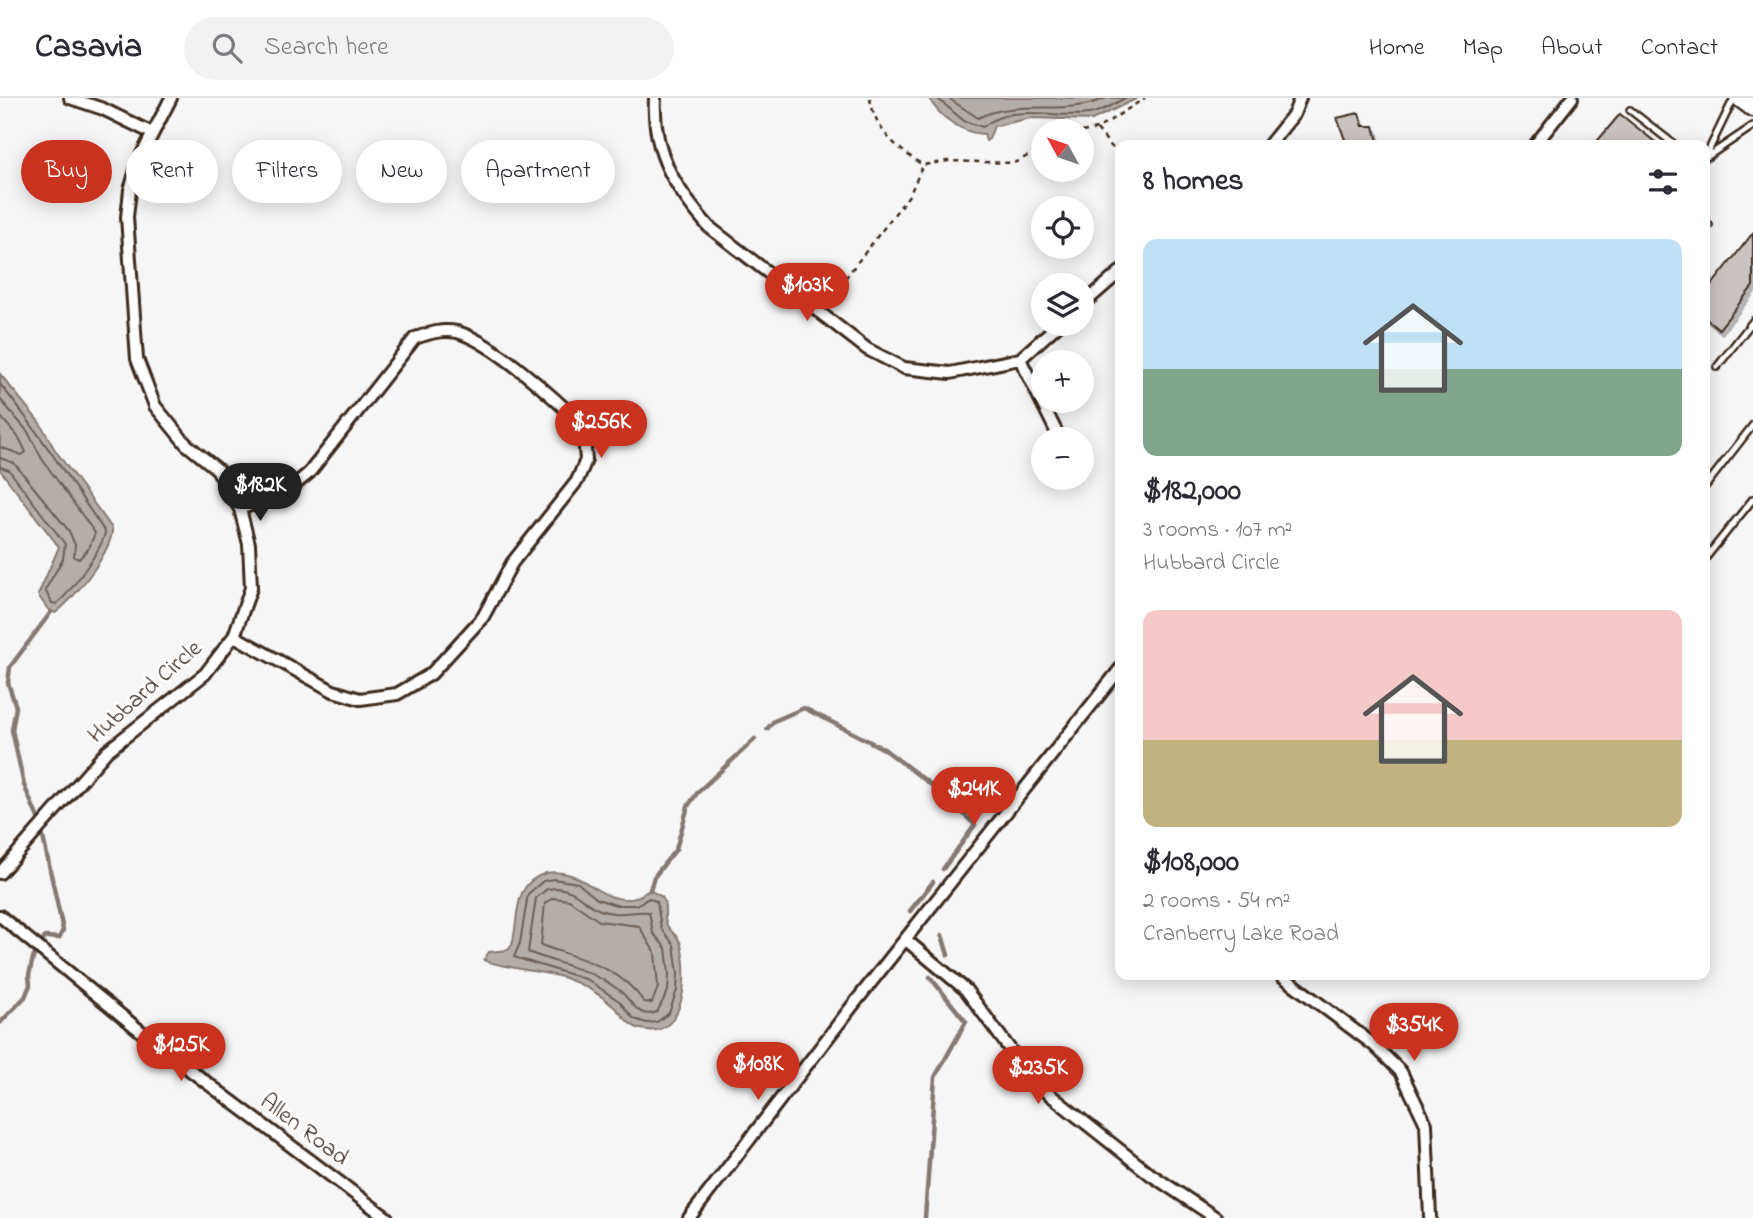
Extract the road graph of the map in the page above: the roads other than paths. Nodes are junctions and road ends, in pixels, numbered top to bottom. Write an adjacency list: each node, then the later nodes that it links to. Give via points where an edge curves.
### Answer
1 (70, 98): 11 (street)
2 (171, 98): 11 (street, Hubbard Circle)
3 (655, 98): 21 (street, via 653,127 671,176 691,207 709,227 867,349 904,368 950,373)
4 (1300, 98): 12 (street, via 1294,114)
5 (1572, 98): 13 (street)
6 (1734, 98): 15 (lane)
7 (1741, 98): 8 (main road)
8 (1753, 107)
9 (1630, 110): 14 (lane)
10 (1753, 126): 16 (lane)
11 (152, 133): 29 (street, Hubbard Circle, via 130,190 127,216 137,359 155,406 186,444 217,469)
12 (1273, 140)
13 (1539, 140)
14 (1669, 140)
15 (1710, 150)
16 (1710, 156)
17 (1115, 276): 18 (street)
18 (1094, 295)
19 (1753, 321): 22 (lane)
20 (1046, 336): 21 (street)
21 (1020, 359): 24 (street)
22 (1717, 367)
23 (1753, 425): 25 (lane)
24 (1054, 427)
25 (1746, 434): 26 (lane); 27 (lane)
26 (1753, 440)
27 (1710, 480)
28 (1753, 499): 30 (lane)
29 (240, 509): 31 (street, Hubbard Circle, via 249,544 251,589); 31 (street, via 287,491 309,473 415,338 438,331 477,339 583,426 586,460 577,481 512,563 483,617 431,674 397,694 360,699 333,691)
30 (1710, 553)
31 (234, 636): 33 (street, Hubbard Circle, via 205,674 107,751)
32 (1115, 682): 35 (street)
33 (0, 873)
34 (0, 916): 37 (street, Allen Road, via 166,1052)
35 (906, 940): 38 (street); 39 (street, via 966,990 1035,1083 1150,1174)
36 (1288, 980): 40 (street, via 1374,1045 1401,1072 1426,1124)
37 (387, 1218)
38 (689, 1218)
39 (1216, 1218)
40 (1430, 1218)

